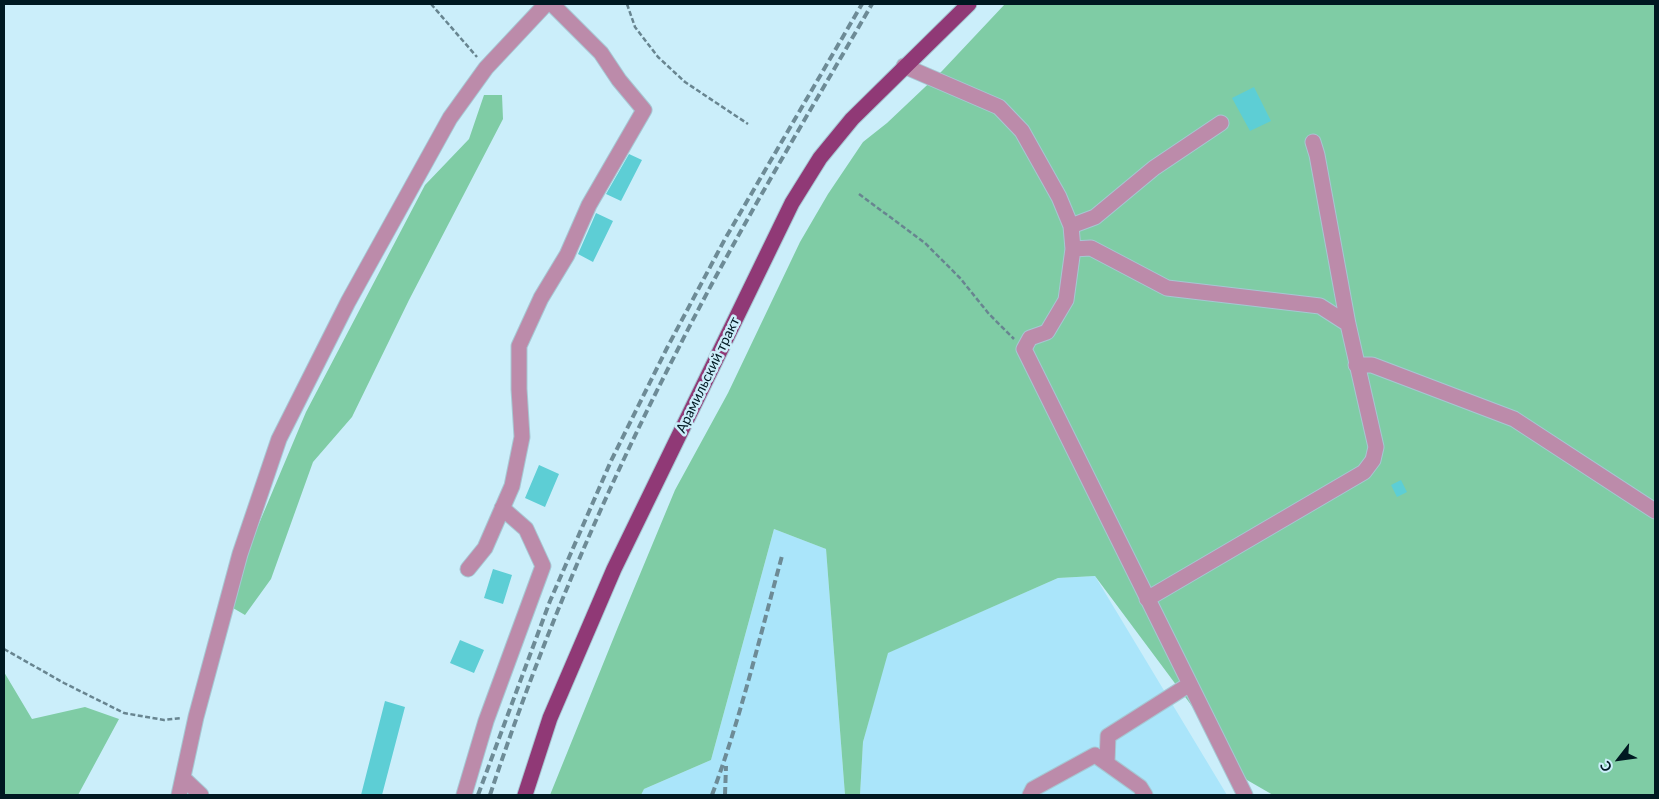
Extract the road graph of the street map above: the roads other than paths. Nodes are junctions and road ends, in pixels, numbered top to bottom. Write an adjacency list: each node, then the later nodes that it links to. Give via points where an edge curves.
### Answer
1 (546, 4): 17 (street, via 486,68 450,118 348,302 279,439 240,554)
2 (552, 4): 11 (street, via 601,54 644,110 589,205 567,255 541,298 519,346 522,437 512,486)
3 (969, 4): 4 (main road, Арамильский тракт)
4 (904, 66): 7 (street, via 998,107 1022,132 1059,197); 21 (main road, Арамильский тракт, via 846,126 820,158 792,203 614,570 550,718)
5 (1221, 123): 7 (street, via 1154,168 1095,217)
6 (1313, 142): 9 (street)
7 (1071, 226): 8 (street)
8 (1074, 249): 9 (street, via 1091,248 1167,288 1320,306); 14 (street, via 1066,300 1046,332 1030,338 1024,349)
9 (1348, 324): 10 (street)
10 (1356, 365): 12 (street, via 1372,365 1514,419); 14 (street, via 1379,463)
11 (502, 508): 13 (street, via 485,548); 20 (street, via 526,529 543,566 486,721)
12 (1655, 511)
13 (468, 569)
14 (1147, 599): 15 (street)
15 (1190, 684): 16 (street, via 1108,736); 24 (street)
16 (1107, 763): 22 (street, via 1095,755 1033,788); 23 (street, via 1140,787)
17 (183, 778): 18 (street); 19 (street)
18 (179, 795)
19 (202, 795)
20 (464, 795)
21 (525, 795)
22 (1030, 795)
23 (1145, 795)
24 (1246, 795)

